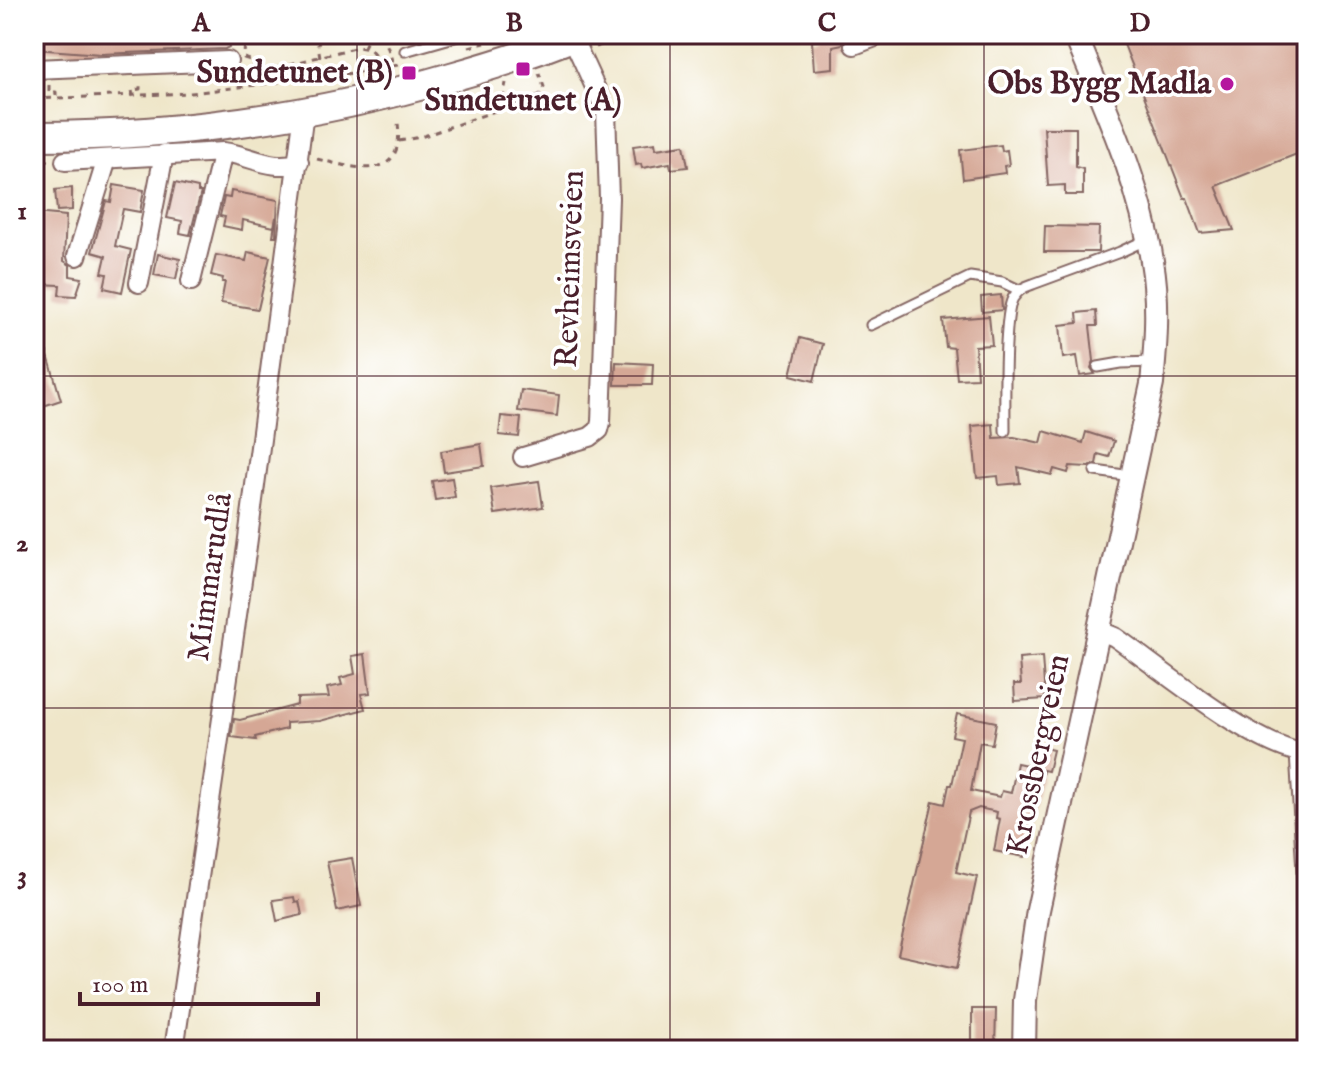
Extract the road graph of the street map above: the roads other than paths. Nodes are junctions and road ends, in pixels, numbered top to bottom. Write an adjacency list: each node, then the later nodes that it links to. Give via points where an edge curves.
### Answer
1 (465, 34): 6 (lane)
2 (883, 34): 5 (street)
3 (1075, 34): 16 (street, Krossbergveien, via 1121,147)
4 (576, 35): 9 (main road, Revheimsveien, via 424,85); 25 (street, Revheimsveien, via 607,120 601,422 590,437)
5 (854, 45)
6 (405, 51)
7 (228, 61): 8 (street, via 204,70)
8 (34, 69)
9 (304, 112): 10 (main road, Revheimsveien, via 180,130); 14 (street, Mimmarudlå)
10 (34, 136)
11 (223, 152): 12 (street); 14 (street, via 270,165); 18 (street)
12 (164, 154): 13 (street); 19 (street)
13 (107, 159): 15 (street); 17 (street)
14 (306, 160): 31 (street, Mimmarudlå)
15 (65, 161)
16 (1148, 239): 20 (lane); 22 (street, Krossbergveien, via 1156,302)
17 (77, 256)
18 (191, 281)
19 (139, 283)
20 (1019, 290): 21 (lane, via 970,277); 24 (lane, via 1009,306)
21 (871, 325)
22 (1154, 362): 23 (lane); 27 (street, Krossbergveien)
23 (1098, 367)
24 (1005, 431)
25 (523, 457)
26 (1095, 471): 27 (lane)
27 (1132, 476): 28 (street, Krossbergveien)
28 (1098, 630): 29 (street, via 1253,734); 32 (street, Krossbergveien, via 1038,910)
29 (1301, 753): 30 (lane)
30 (1306, 940)
31 (174, 1050)
32 (1024, 1050)

